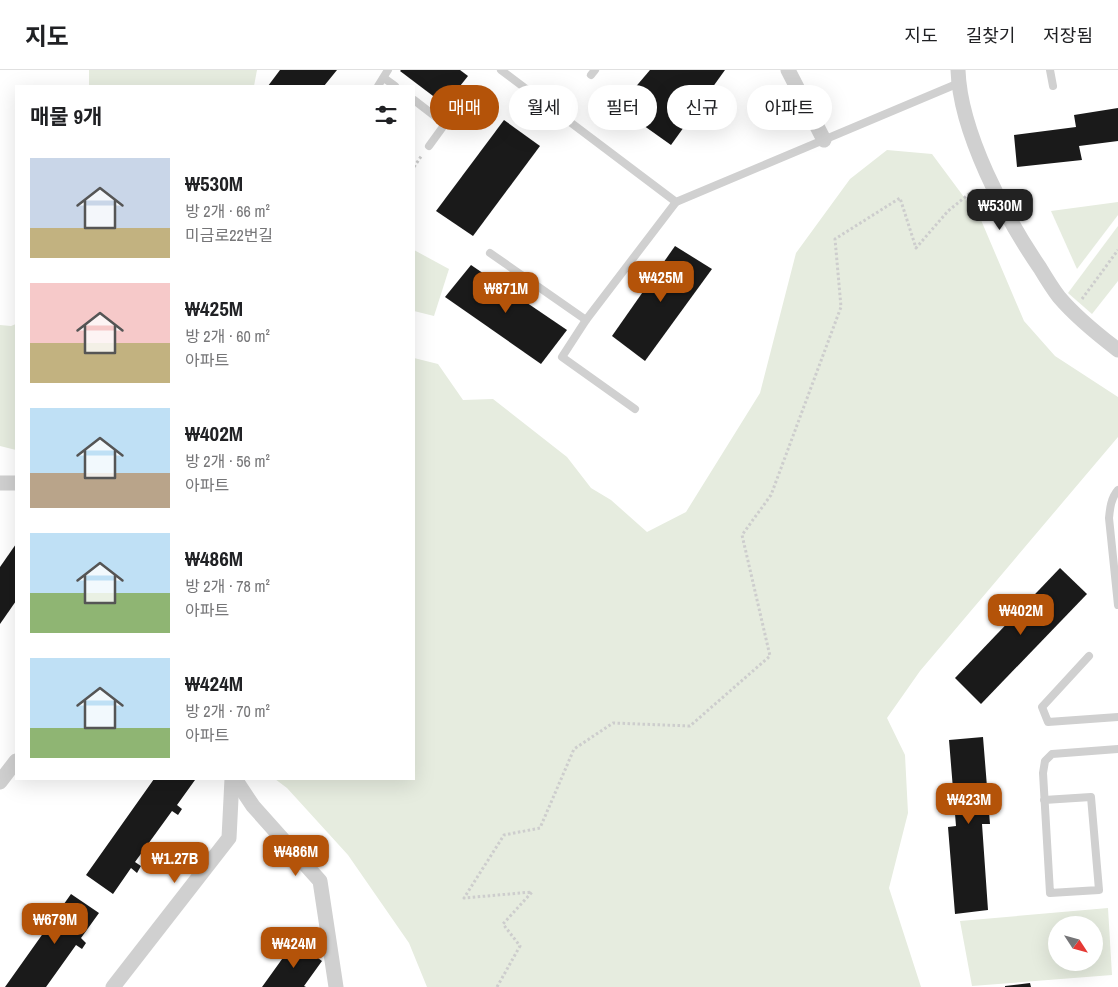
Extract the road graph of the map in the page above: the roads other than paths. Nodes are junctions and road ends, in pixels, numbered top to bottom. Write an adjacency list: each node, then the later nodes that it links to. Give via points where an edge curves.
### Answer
1 (388, 70): 6 (lane)
2 (501, 70): 13 (lane)
3 (788, 70): 11 (street)
4 (1050, 70): 9 (lane)
5 (958, 77): 11 (lane); 16 (street, via 964,112 990,178 1023,244 1059,297)
6 (384, 78): 7 (lane); 8 (lane)
7 (379, 85)
8 (394, 85)
9 (1053, 86)
10 (415, 101): 12 (lane, via 445,124)
11 (824, 140): 13 (lane)
12 (429, 146)
13 (676, 202): 15 (lane)
14 (490, 253): 15 (lane)
15 (586, 320): 17 (lane, via 562,357)
16 (1118, 350)
17 (635, 408)
18 (0, 483): 19 (street)
19 (15, 483)
20 (1118, 490): 21 (lane, via 1110,505 1109,518)
21 (1118, 605)
22 (1090, 656): 23 (lane, via 1042,707 1048,722)
23 (1118, 717)
24 (1118, 749): 29 (lane, via 1052,754 1045,761)
25 (15, 762): 28 (street)
26 (233, 780): 30 (street, via 229,838)
27 (234, 780): 31 (street, via 320,881)
28 (0, 782)
29 (1044, 800): 29 (lane, via 1050,893 1099,890 1091,797)
30 (113, 987)
31 (336, 987)

